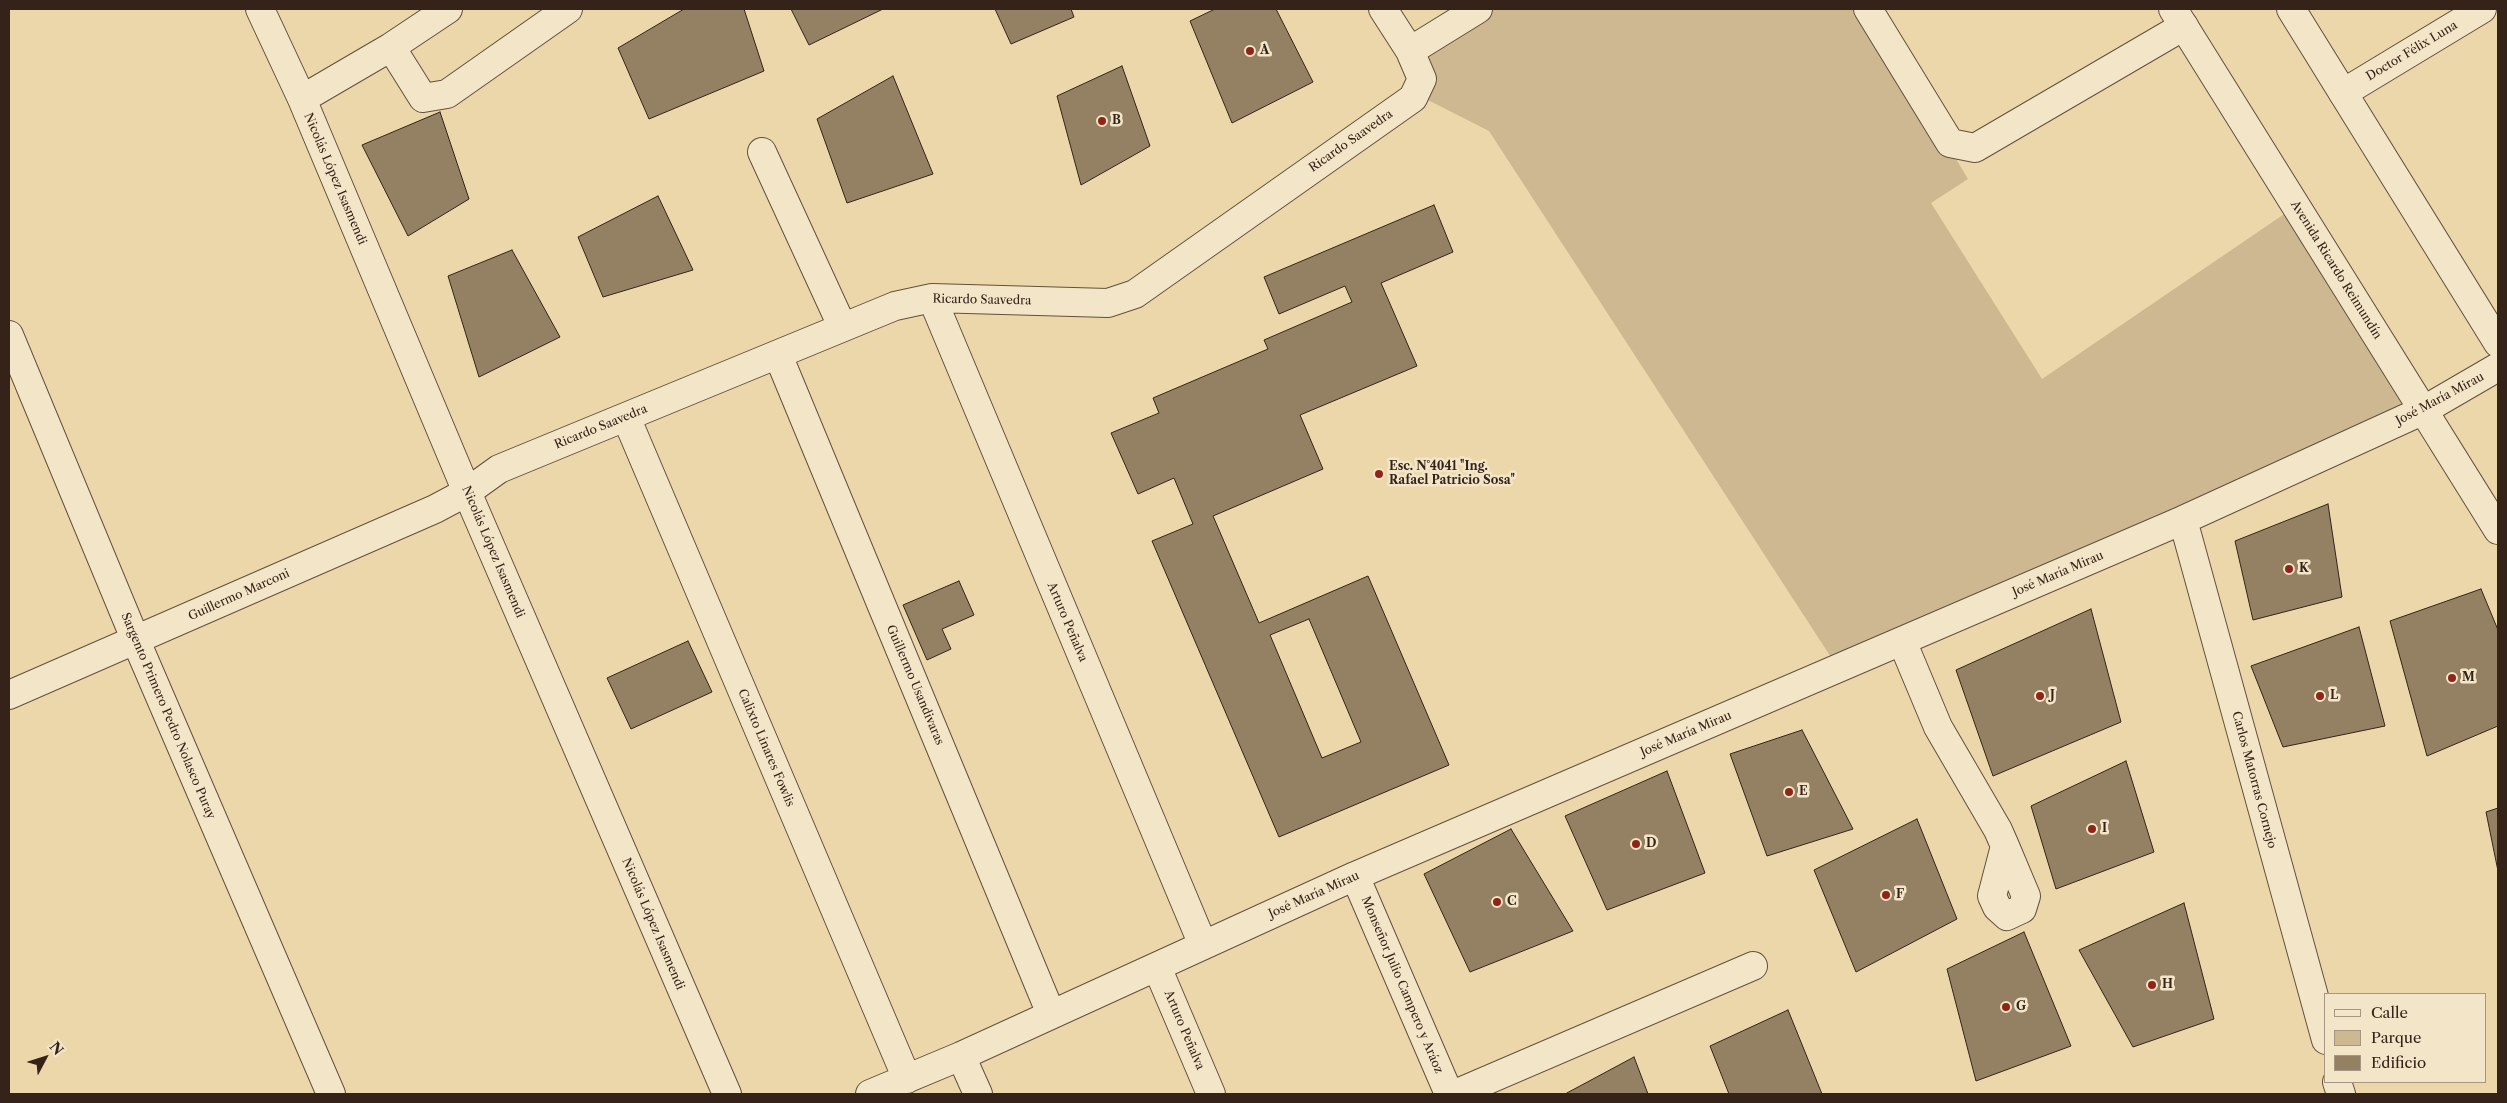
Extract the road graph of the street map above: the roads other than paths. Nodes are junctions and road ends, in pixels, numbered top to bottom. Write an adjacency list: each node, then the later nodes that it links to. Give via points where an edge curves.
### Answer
1 (260, 9): 13 (street, Nicolás López Isasmendi)
2 (448, 9): 10 (street)
3 (568, 9): 10 (street, via 447,94 423,98)
4 (1383, 9): 11 (street)
5 (1478, 9): 11 (street)
6 (1868, 9): 9 (street, via 1950,143 1975,148)
7 (2291, 9): 12 (street)
8 (2482, 9): 12 (street, Doctor Félix Luna)
9 (2179, 17): 22 (street, Avenida Ricardo Reimundín)
10 (391, 47): 13 (street)
11 (1410, 51): 15 (street, Ricardo Saavedra, via 1422,79 1413,98 1135,294 1108,304)
12 (2343, 93): 18 (street)
13 (302, 99): 24 (street, Nicolás López Isasmendi)
14 (762, 152): 16 (street)
15 (932, 298): 16 (street, Ricardo Saavedra, via 895,306); 32 (street, Arturo Peñalva)
16 (842, 326): 19 (street, Ricardo Saavedra)
17 (9, 336): 20 (street, Sargento Primero Pedro Nolasco Puray)
18 (2498, 343)
19 (778, 355): 23 (street, Ricardo Saavedra); 35 (street, Guillermo Usandivaras)
20 (14, 362): 27 (street, Sargento Primero Pedro Nolasco Puray)
21 (2498, 367): 22 (street, José María Mirau)
22 (2424, 410): 25 (street, José María Mirau); 26 (street, Avenida Ricardo Reimundín)
23 (626, 417): 24 (street, Ricardo Saavedra, via 499,469); 38 (street, Calixto Linares Fowlis)
24 (467, 492): 27 (street, Guillermo Marconi); 40 (street, Nicolás López Isasmendi)
25 (2183, 520): 28 (street, José María Mirau); 36 (street, Carlos Matorras Cornejo)
26 (2498, 530)
27 (136, 641): 29 (street, Guillermo Marconi); 39 (street, Sargento Primero Pedro Nolasco Puray)
28 (1902, 641): 30 (street, via 1938,727); 31 (street, José María Mirau)
29 (9, 694)
30 (2006, 846)
31 (1355, 876): 32 (street, José María Mirau); 44 (street, Monseñor Julio Campero y Aráoz)
32 (1203, 945): 33 (street, José María Mirau)
33 (1157, 966): 35 (street, José María Mirau); 43 (street, Arturo Peñalva)
34 (1753, 966): 45 (street)
35 (1051, 1014): 37 (street, José María Mirau)
36 (2324, 1033)
37 (961, 1056): 38 (street, José María Mirau); 42 (street)
38 (906, 1079): 41 (street, José María Mirau)
39 (331, 1094)
40 (727, 1094)
41 (870, 1094)
42 (978, 1094)
43 (1211, 1094)
44 (1449, 1094)
45 (1454, 1094)

